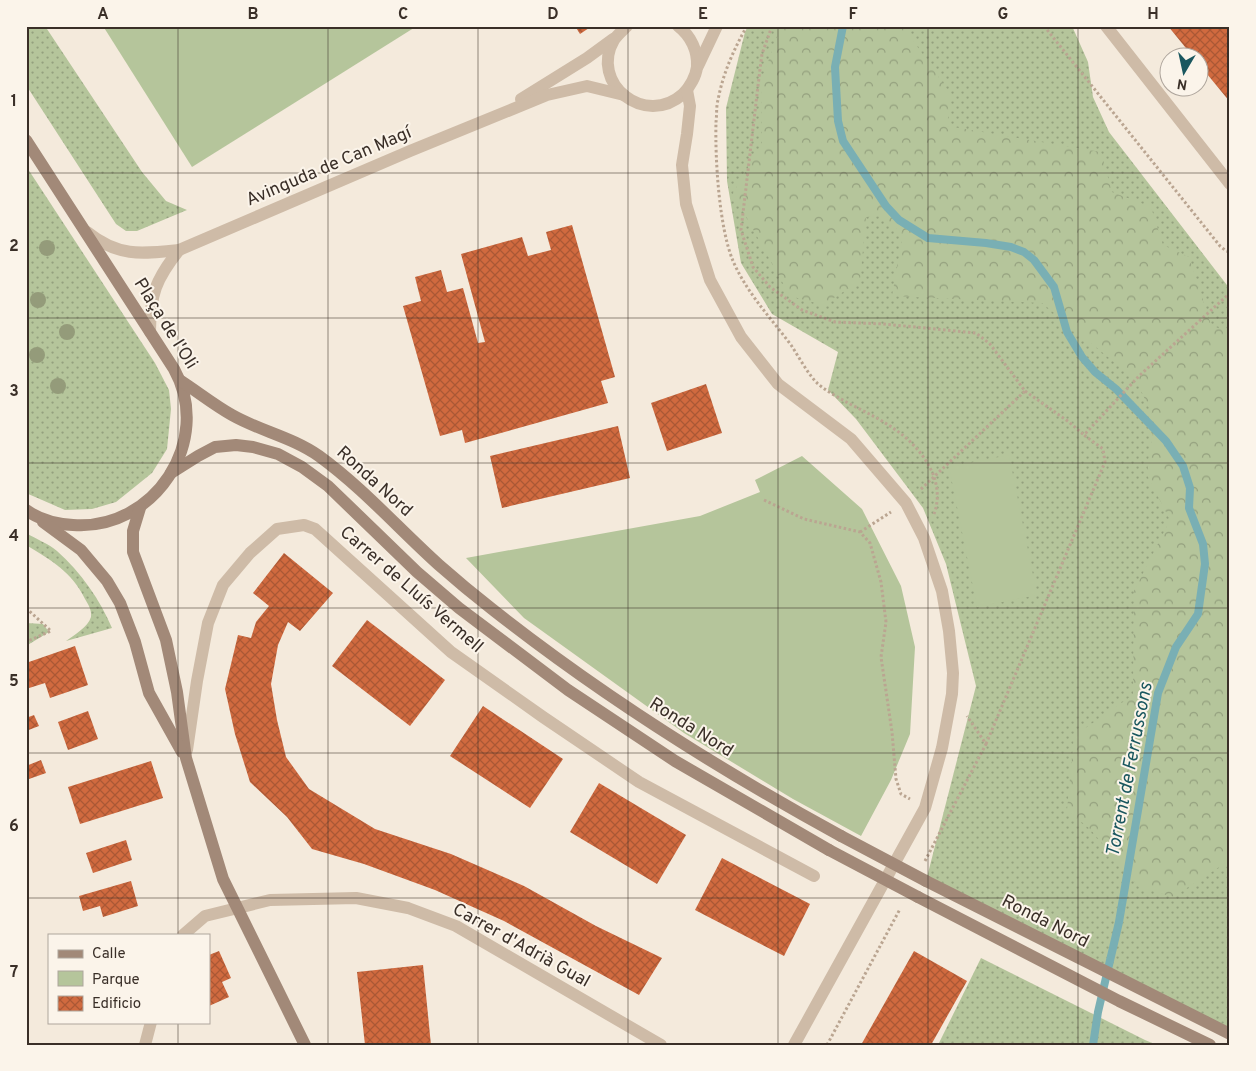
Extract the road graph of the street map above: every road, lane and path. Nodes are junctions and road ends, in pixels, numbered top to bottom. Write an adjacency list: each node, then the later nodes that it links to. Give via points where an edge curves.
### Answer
1 (627, 26): 8 (street, Avinguda de Can Magí)
2 (678, 26): 9 (street, via 692,42)
3 (717, 26): 9 (street)
4 (747, 26): 26 (path, via 732,53 717,101 716,142 721,202 733,260 752,296 817,383 909,439 926,460)
5 (772, 26): 23 (path, via 761,62 741,230 753,267 770,287 802,310 834,322 976,333 990,344)
6 (1044, 26): 17 (path, via 1220,246)
7 (1106, 26): 14 (street)
8 (614, 38): 11 (street, via 608,53 608,72); 12 (street, Avinguda de Can Magí)
9 (697, 68): 10 (street)
10 (687, 90): 11 (street, via 663,106 643,106); 28 (street, via 690,106 682,165 686,204 710,280 741,337 778,384 851,439)
11 (624, 95): 12 (street, Avinguda de Can Magí, via 587,86 547,95)
12 (494, 117): 16 (street, Avinguda de Can Magí)
13 (26, 140): 15 (main road, Plaça de l'Oli)
14 (1230, 184)
15 (87, 232): 16 (street, Avinguda de Can Magí, via 111,248 131,253); 21 (main road, Plaça de l'Oli)
16 (179, 250): 21 (street, Avinguda de Can Magí, via 164,269 153,292)
17 (1230, 252)
18 (1230, 293): 19 (path)
19 (1226, 296): 20 (path); 24 (path, via 1139,376)
20 (1230, 301)
21 (150, 332): 22 (main road, Plaça de l'Oli)
22 (181, 381): 25 (main road, Plaça de l'Oli, via 186,414 184,437); 45 (main road, Ronda Nord, bridge, via 232,415 291,440 318,456 492,609 649,722 737,778 926,881)
23 (1025, 391): 24 (path); 26 (path)
24 (1084, 435): 36 (path, via 1103,449 1105,462)
25 (172, 473): 29 (main road, Plaça de l'Oli); 51 (main road, Ronda Nord, bridge, via 216,447 236,445 278,454 302,467 328,486 459,608 568,690 675,761 918,898 1119,1002)
26 (934, 477): 28 (path); 32 (path, via 938,505)
27 (764, 500): 31 (path, via 804,519)
28 (906, 503): 31 (path); 32 (street)
29 (140, 508): 30 (main road, Plaça de l'Oli, via 116,519 85,526 62,525); 37 (main road, via 133,531 133,552 166,640)
30 (30, 513): 37 (main road, via 81,550 107,581 120,603 135,642 149,693)
31 (860, 532): 38 (path, via 870,543 881,582 886,622 881,656 896,779 901,794)
32 (924, 538): 35 (street, via 942,591 954,674)
33 (26, 608): 34 (path, via 51,631)
34 (26, 642)
35 (952, 694): 36 (path); 38 (street, via 942,748)
36 (986, 744): 39 (path)
37 (186, 758): 40 (street, Carrer de Lluís Vermell, via 208,623 223,585 276,529 304,525 315,529 451,652 583,744 639,782); 42 (main road, via 223,880)
38 (925, 808): 46 (street)
39 (924, 864)
40 (814, 876)
41 (901, 907): 50 (path)
42 (237, 908): 43 (street, Carrer d'Adrià Gual, via 205,916); 47 (main road); 49 (street, Carrer d'Adrià Gual, via 270,900 356,898 408,908 456,926)
43 (184, 934)
44 (150, 1024): 48 (street)
45 (1230, 1034)
46 (796, 1042)
47 (304, 1044)
48 (145, 1045)
49 (661, 1045)
50 (827, 1045)
51 (1210, 1045)

